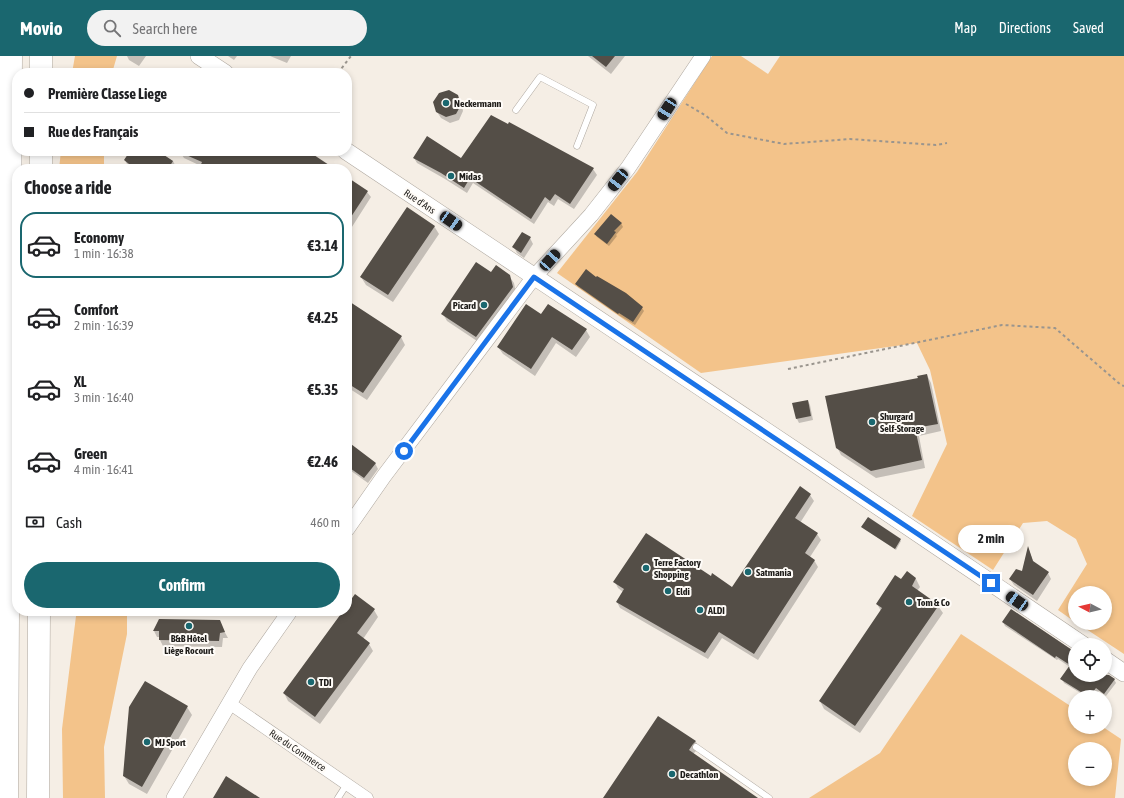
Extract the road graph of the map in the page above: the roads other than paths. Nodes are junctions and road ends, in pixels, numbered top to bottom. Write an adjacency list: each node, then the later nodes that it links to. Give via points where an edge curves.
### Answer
1 (11, 56): 20 (highway)
2 (41, 56): 5 (highway)
3 (198, 56): 6 (main road)
4 (702, 56): 10 (street, via 628,168 591,215)
5 (41, 68)
6 (217, 68)
7 (516, 110): 8 (lane, via 540,77 593,105)
8 (577, 146)
9 (352, 155): 10 (main road, Rue d'Ans)
10 (534, 277): 11 (street); 14 (main road, Rue d'Ans)
11 (352, 522)
12 (39, 616): 21 (highway)
13 (286, 616): 17 (street)
14 (1073, 638)
15 (1112, 665): 16 (main road)
16 (1124, 673)
17 (229, 703): 19 (street, Rue du Commerce); 22 (street)
18 (696, 747): 25 (lane)
19 (347, 784): 23 (lane); 24 (street, Rue du Commerce)
20 (7, 798)
21 (38, 798)
22 (174, 798)
23 (338, 798)
24 (367, 798)
25 (769, 798)

